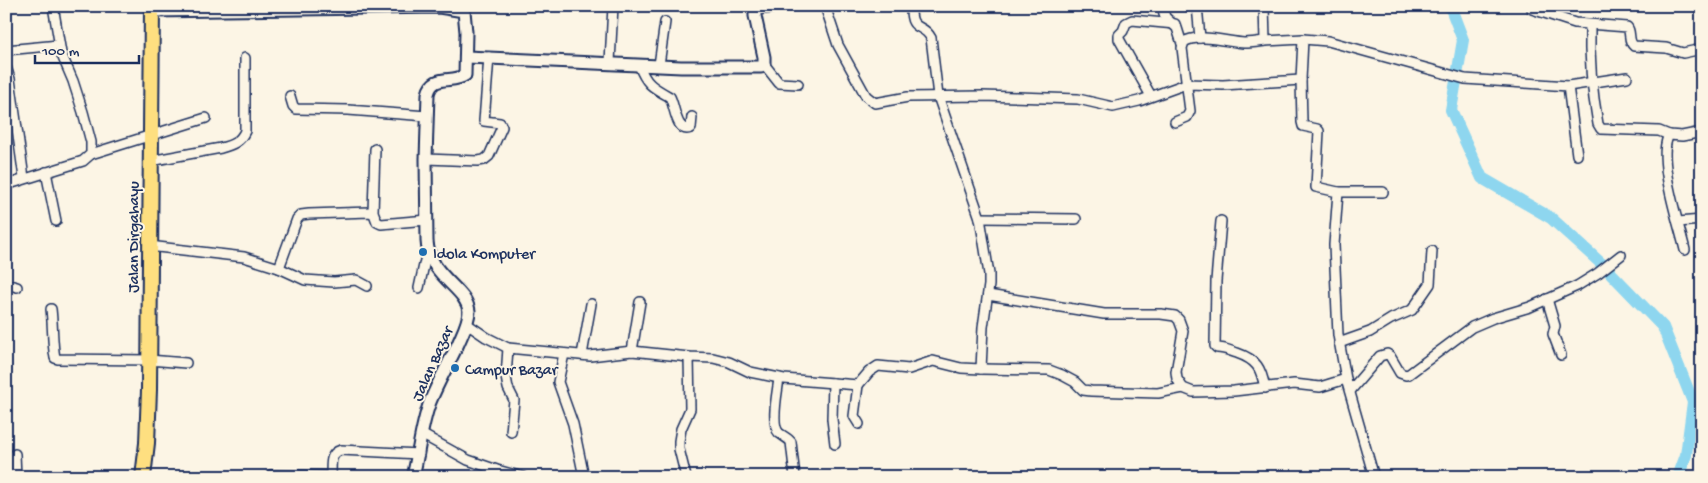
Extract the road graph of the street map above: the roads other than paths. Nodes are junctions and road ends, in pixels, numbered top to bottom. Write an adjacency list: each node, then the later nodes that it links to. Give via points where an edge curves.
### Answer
1 (53, 6): 21 (street)
2 (613, 6): 27 (street)
3 (792, 6): 11 (street)
4 (825, 6): 39 (street, via 838,45 866,96 875,103)
5 (911, 6): 39 (street, via 914,23 931,38)
6 (1162, 6): 15 (street, via 1165,17)
7 (1197, 6): 17 (street)
8 (1264, 6): 19 (street)
9 (426, 7): 10 (street); 12 (street)
10 (152, 8): 47 (main road, Jalan Dirgahayu)
11 (755, 8): 28 (street)
12 (467, 9): 24 (street)
13 (1532, 9): 16 (street)
14 (665, 22): 30 (street)
15 (1175, 24): 20 (street); 40 (street, via 1132,20 1118,37)
16 (1590, 25): 22 (street, via 1627,27 1634,46 1685,53); 34 (street)
17 (1200, 38): 19 (street, via 1245,43); 20 (street, via 1191,38)
18 (1303, 39): 19 (street); 33 (street); 37 (street, via 1336,43 1465,79)
19 (1265, 41)
20 (1182, 44): 36 (street)
21 (59, 45): 23 (street); 49 (street, via 83,112)
22 (1702, 49)
23 (6, 50)
24 (467, 56): 25 (street); 41 (street, via 464,76 436,82 430,88)
25 (489, 57): 27 (street); 51 (street, via 484,120 500,123 502,127 489,156 478,161)
26 (245, 58): 52 (street, via 245,131 242,137 221,148)
27 (610, 62): 29 (street)
28 (764, 64): 30 (street, via 759,67); 35 (street, via 779,83)
29 (639, 65): 30 (street); 42 (street, via 647,82 670,97 679,124 686,129 691,128)
30 (659, 66)
31 (7, 68): 54 (street)
32 (1627, 77): 34 (street)
33 (1301, 80): 36 (street); 56 (street, via 1303,124 1319,131 1315,186)
34 (1591, 82): 37 (street); 46 (street, via 1601,129 1659,131)
35 (798, 84)
36 (1186, 84): 40 (street); 44 (street, via 1189,115)
37 (1568, 86): 50 (street)
38 (290, 96): 41 (street, via 296,109)
39 (938, 96): 40 (street, via 1078,99 1113,107); 59 (street)
40 (1151, 96)
41 (427, 116): 51 (street)
42 (692, 117)
43 (206, 118): 47 (street)
44 (1175, 122)
45 (1702, 132): 46 (street)
46 (1669, 135): 65 (street, via 1665,147 1667,172)
47 (150, 136): 49 (street); 52 (main road, Jalan Dirgahayu)
48 (375, 149): 58 (street)
49 (91, 154): 53 (street, via 83,161)
50 (1577, 156)
51 (426, 159): 61 (street)
52 (150, 161): 66 (main road, Jalan Dirgahayu)
53 (46, 172): 54 (street); 63 (street)
54 (24, 178): 55 (street)
55 (6, 184)
56 (1338, 192): 57 (street); 82 (street, via 1334,245)
57 (1383, 192)
58 (372, 212): 61 (street, via 377,222 382,224); 71 (street, via 301,216 297,219)
59 (980, 218): 60 (street); 76 (street, via 989,274)
60 (1076, 219)
61 (427, 220): 68 (street)
62 (1702, 220): 65 (street)
63 (56, 221)
64 (1221, 221): 97 (street, via 1216,281 1216,346 1246,356 1256,363)
65 (1678, 222): 67 (street)
66 (149, 246): 71 (street, via 244,257); 89 (main road, Jalan Dirgahayu)
67 (1685, 250)
68 (427, 251): 75 (street); 81 (street, Jalan Bazar, via 436,269 468,306)
69 (1432, 251): 82 (street, via 1430,284 1412,310 1370,332)
70 (1617, 257): 77 (street, via 1577,286)
71 (279, 268): 74 (street, via 305,280 356,280)
72 (6, 284): 73 (street)
73 (17, 286)
74 (367, 286)
75 (419, 288)
76 (988, 295): 91 (street); 96 (street, via 1104,314 1175,316 1180,320 1183,331 1176,372)
77 (1547, 299): 87 (street, via 1555,326 1553,334); 98 (street, via 1472,327 1409,374 1400,373 1387,354 1380,356)
78 (640, 302): 84 (street)
79 (591, 304): 86 (street)
80 (51, 309): 89 (street, via 55,358 65,361)
81 (467, 324): 83 (street); 101 (street, Jalan Bazar, via 431,401)
82 (1339, 343): 93 (street)
83 (508, 348): 85 (street); 100 (street, via 506,377 514,400)
84 (632, 350): 86 (street); 88 (street)
85 (564, 354): 86 (street); 113 (street, via 558,382 575,432)
86 (582, 355)
87 (1561, 355)
88 (690, 357): 92 (street, via 721,359 750,372); 114 (street, via 690,409 679,441)
89 (149, 360): 90 (street); 105 (main road, Jalan Dirgahayu)
90 (186, 363)
91 (981, 369): 95 (street, via 932,361 913,368 878,366); 96 (street, via 1048,370 1075,382 1083,390 1091,391 1158,393)
92 (779, 378): 94 (street); 115 (street, via 775,428 792,442)
93 (1346, 379): 97 (street, via 1320,387 1294,384); 98 (street)
94 (833, 383): 95 (street); 102 (street)
95 (858, 385): 99 (street, via 854,416)
96 (1183, 388): 97 (street, via 1192,392)
97 (1265, 388)
98 (1350, 391): 116 (street)
99 (859, 424)
100 (511, 432)
101 (423, 435): 103 (street, Jalan Bazar); 106 (street)
102 (835, 444)
103 (410, 453): 108 (street, via 336,451 332,456); 111 (street, Jalan Bazar)
104 (15, 454): 109 (street)
105 (144, 472)
106 (497, 474): 112 (street)
107 (298, 476): 108 (street); 110 (street)
108 (331, 476)
109 (16, 477)
110 (270, 477)
111 (413, 477)
112 (523, 477)
113 (584, 477)
114 (686, 477)
115 (795, 477)
116 (1374, 477)

